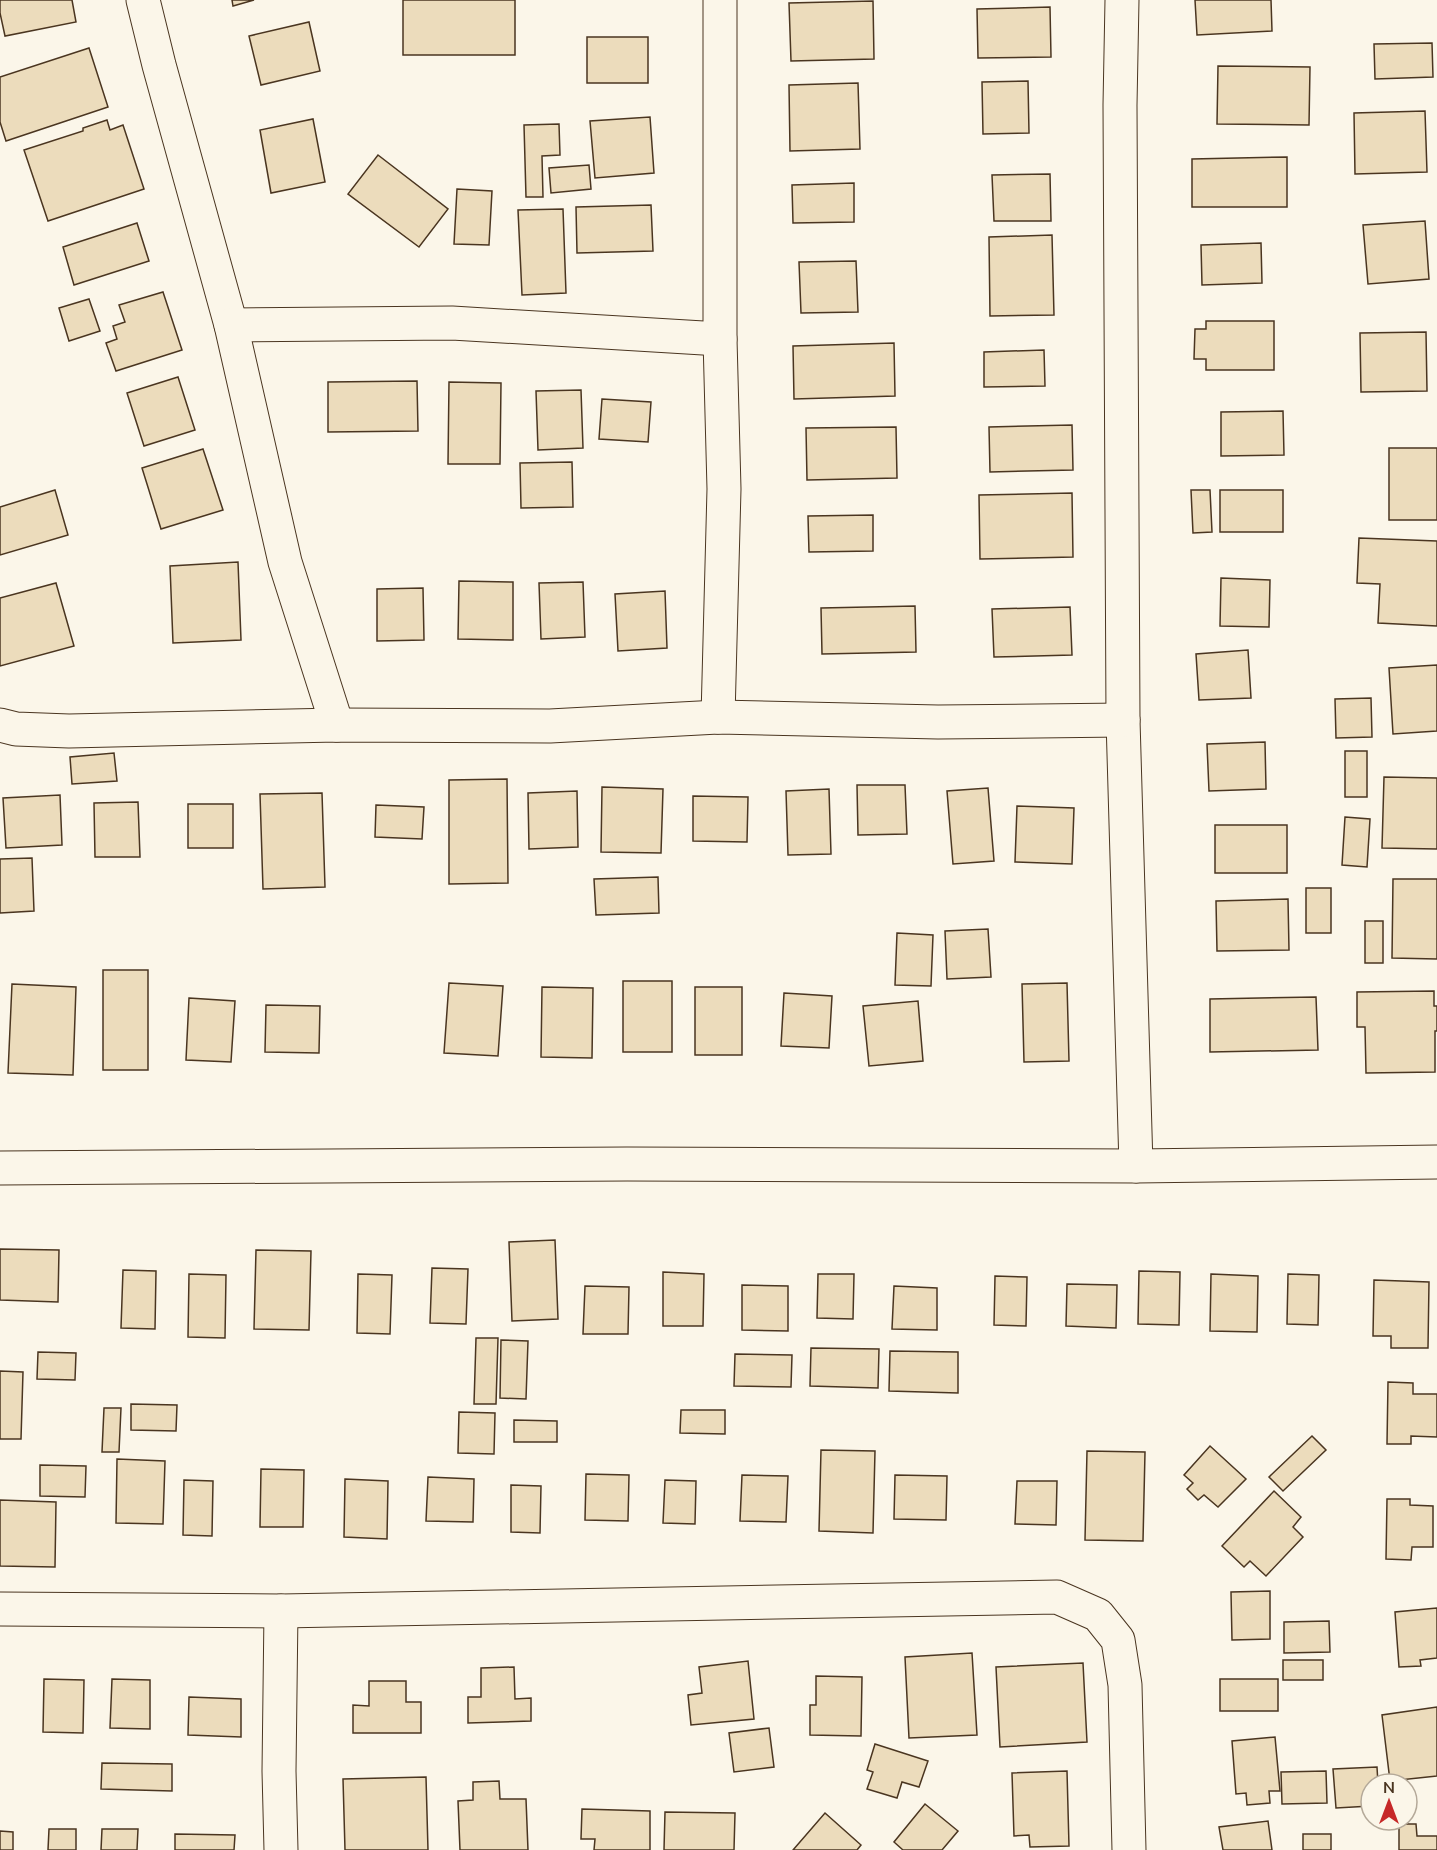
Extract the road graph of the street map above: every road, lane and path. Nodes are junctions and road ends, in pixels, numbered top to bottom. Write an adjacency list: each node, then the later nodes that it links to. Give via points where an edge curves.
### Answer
1 (143, 0): 4 (street)
2 (720, 0): 5 (street)
3 (1122, 0): 7 (street)
4 (231, 325): 5 (street, via 452,324); 8 (street, via 285,562)
5 (720, 339): 6 (street, via 724,489)
6 (717, 717): 7 (street, via 938,722); 8 (street, via 550,726)
7 (1123, 720): 11 (street)
8 (337, 724): 9 (street, via 69,731)
9 (0, 725)
10 (1437, 1162): 11 (street)
11 (1136, 1166): 12 (street)
12 (0, 1168)
13 (0, 1609): 14 (street)
14 (281, 1611): 15 (street); 16 (street, via 1057,1597 1098,1615 1118,1640 1125,1685)
15 (281, 1850)
16 (1128, 1850)

